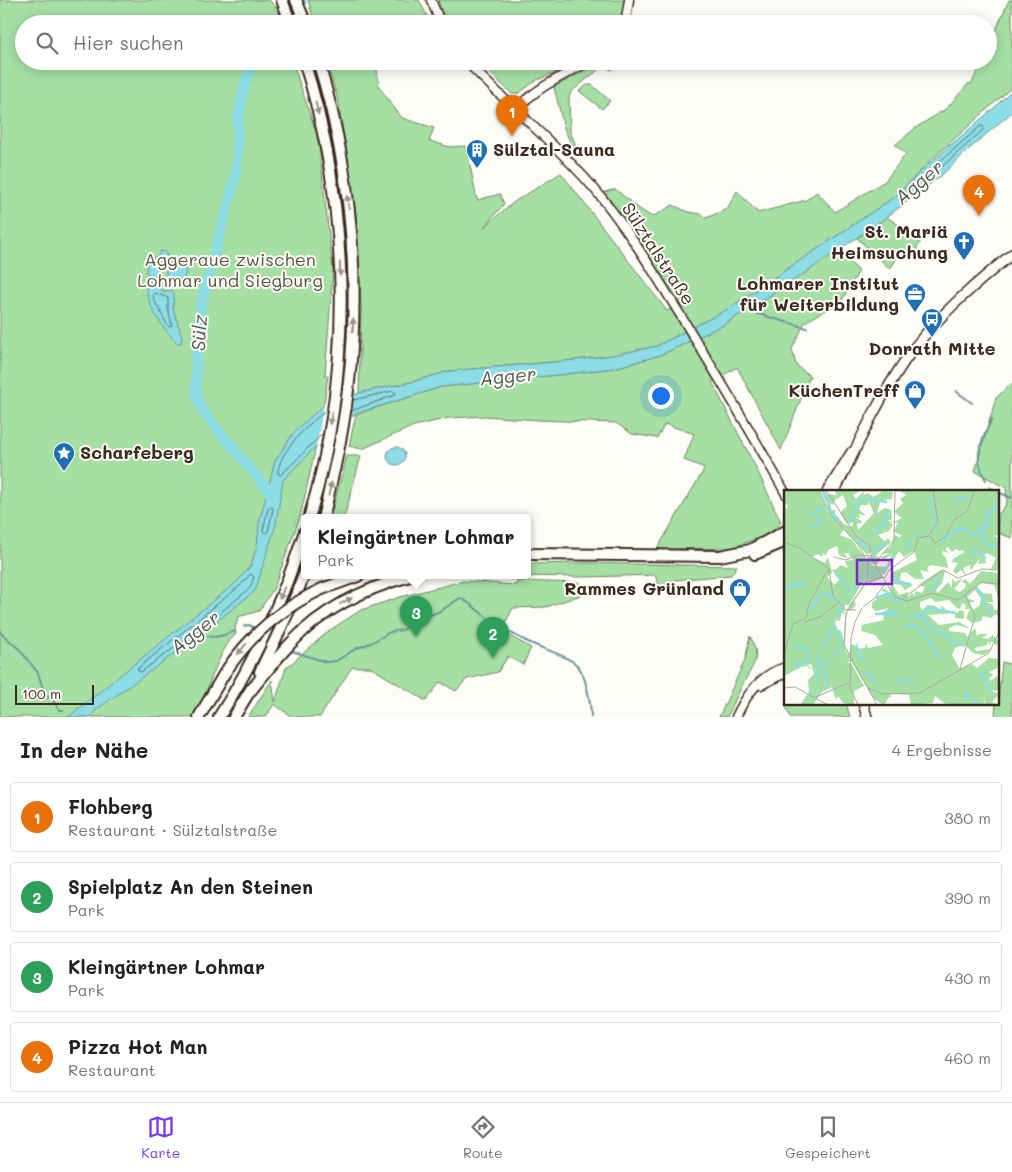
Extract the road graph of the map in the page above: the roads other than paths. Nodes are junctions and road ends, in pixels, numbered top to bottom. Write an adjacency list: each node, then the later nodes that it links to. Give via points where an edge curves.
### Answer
1 (282, 0): 5 (highway)
2 (296, 0): 6 (highway)
3 (431, 0): 7 (main road)
4 (629, 0): 8 (main road)
5 (288, 15)
6 (302, 15)
7 (437, 15)
8 (626, 15)
9 (306, 70): 21 (highway, one-way to 21, via 326,149 336,213 340,297 337,370 330,427)
10 (320, 70): 22 (highway, one-way to 10, via 345,416 354,286 349,210 338,136)
11 (475, 70): 13 (main road, Sülztalstraße)
12 (573, 70): 13 (main road, via 531,94)
13 (516, 109): 20 (main road, Sülztalstraße, via 601,196 635,242)
14 (1012, 254): 15 (main road, via 947,312 906,359)
15 (862, 437): 16 (main road); 19 (main road)
16 (855, 447): 17 (main road); 18 (main road)
17 (828, 490)
18 (832, 490)
19 (836, 490)
20 (784, 491)
21 (310, 514)
22 (323, 514)
23 (783, 539): 25 (highway, via 720,556); 26 (highway, via 745,557 721,561)
24 (301, 542): 36 (highway, one-way to 36, via 262,641)
25 (531, 554)
26 (531, 560)
27 (302, 579): 33 (highway, via 274,645)
28 (350, 579): 35 (highway, one-way to 35, bridge, via 322,589 267,624 239,652)
29 (401, 579): 33 (highway, one-way to 29, via 294,639 326,612)
30 (784, 671): 32 (main road, via 768,674)
31 (784, 672): 32 (main road)
32 (755, 688): 38 (main road)
33 (248, 694): 37 (highway)
34 (863, 704): 39 (main road)
35 (199, 717)
36 (219, 717)
37 (234, 717)
38 (736, 717)
39 (867, 717)

